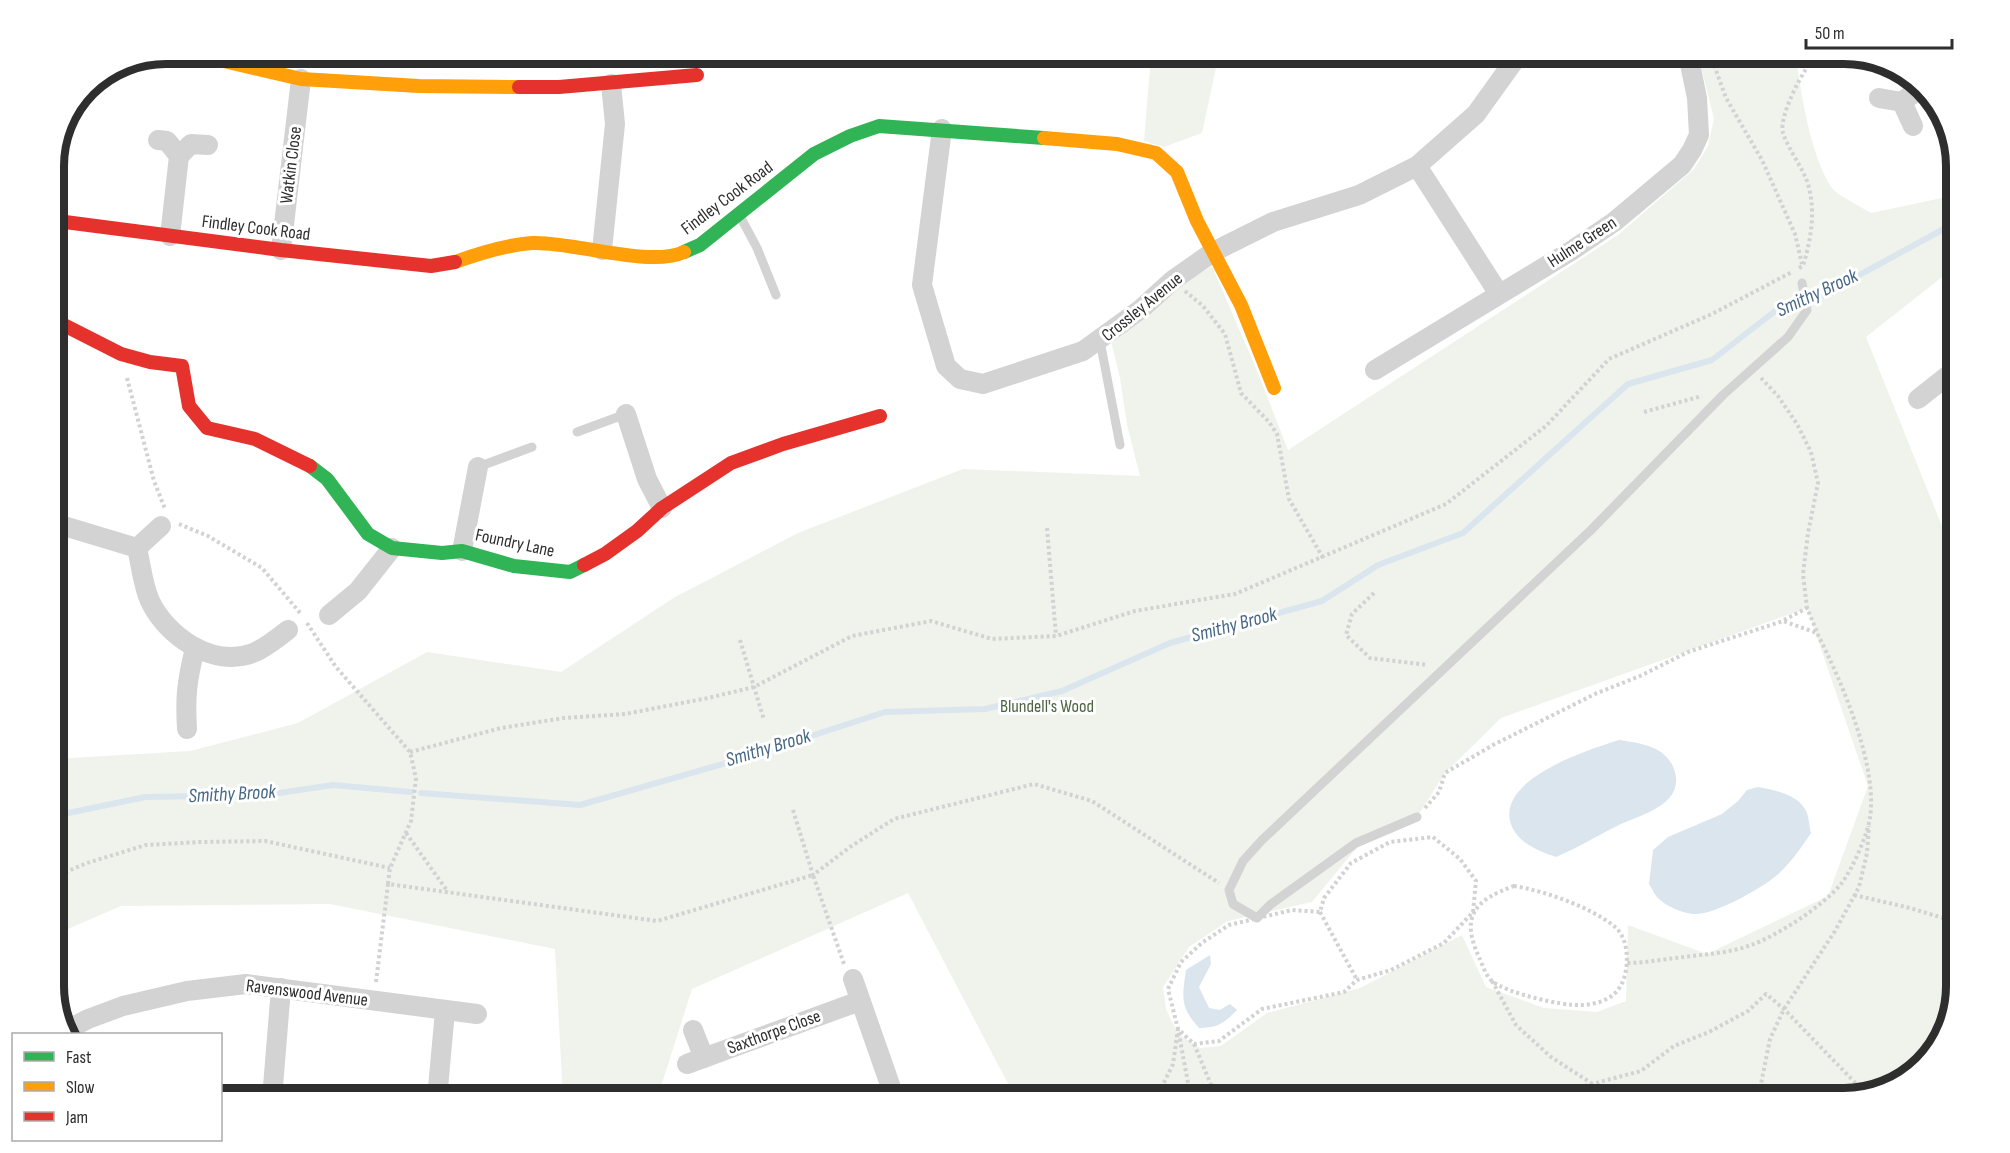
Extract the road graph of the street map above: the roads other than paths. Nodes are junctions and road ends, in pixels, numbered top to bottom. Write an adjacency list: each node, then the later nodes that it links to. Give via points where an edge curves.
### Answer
1 (235, 64): 5 (street)
2 (1512, 64): 15 (street, Crossley Avenue, via 1476,114)
3 (1690, 64): 23 (street, Hulme Green, via 1699,135 1682,165 1614,222)
4 (697, 75): 6 (street)
5 (301, 80): 6 (street, via 419,86); 19 (street, Watkin Close)
6 (610, 84): 20 (street, via 615,124)
7 (1914, 93): 9 (street)
8 (1880, 98): 9 (street)
9 (1902, 102): 10 (street)
10 (1914, 126)
11 (942, 129): 16 (street, Findley Cook Road, via 879,126 850,136 814,154); 21 (street, Findley Cook Road, via 1117,144 1156,153 1177,172); 26 (street, Crossley Avenue, via 922,285 946,366 960,379 983,384 1083,351)
12 (158, 140): 14 (street, via 167,141)
13 (208, 145): 14 (street, via 191,144)
14 (179, 156): 18 (street)
15 (1417, 166): 21 (street, Crossley Avenue, via 1359,195 1274,222); 23 (street)
16 (739, 214): 20 (street, Findley Cook Road, via 700,245 678,255 656,257); 24 (lane)
17 (65, 222): 18 (street, Findley Cook Road)
18 (170, 236): 19 (street, Findley Cook Road)
19 (281, 250): 20 (street, Findley Cook Road, via 431,266 533,243)
20 (603, 250)
21 (1213, 252): 26 (street, Crossley Avenue); 29 (street, Findley Cook Road, via 1241,305)
22 (1802, 283): 47 (lane, via 1807,310 1788,337 1733,386 1591,530 1262,840 1243,861 1229,890 1233,904 1257,918 1356,843)
23 (1499, 294): 27 (street, Hulme Green)
24 (776, 295)
25 (65, 326): 41 (street, Foundry Lane, via 121,354 182,366 189,406 207,428 255,439 304,462 327,479 368,534)
26 (1100, 341): 34 (lane)
27 (1375, 370)
28 (1945, 377): 30 (street)
29 (1274, 388)
30 (1918, 399)
31 (626, 414): 33 (lane); 37 (street, via 647,479)
32 (880, 416): 37 (street, Foundry Lane, via 731,463)
33 (577, 432)
34 (1120, 446)
35 (532, 447): 36 (lane)
36 (478, 467): 42 (street)
37 (663, 508): 42 (street, Foundry Lane, via 605,554 570,572 514,566)
38 (65, 526): 40 (street)
39 (160, 526): 40 (street)
40 (137, 548): 45 (street, via 149,599 158,615)
41 (392, 548): 42 (street, Foundry Lane); 43 (street, via 358,591)
42 (462, 551)
43 (329, 615)
44 (288, 630): 45 (street, via 252,654 226,657)
45 (195, 648): 46 (street, via 185,696)
46 (187, 729)
47 (1417, 817)
48 (853, 979): 50 (street)
49 (281, 988): 51 (street, Ravenswood Avenue); 53 (street, Ravenswood Avenue, via 246,984 187,991 123,1006); 55 (street)
50 (860, 1001): 54 (street, Saxthorpe Close, via 695,1061); 57 (street)
51 (445, 1011): 52 (street, Ravenswood Avenue); 56 (street)
52 (477, 1014)
53 (73, 1027)
54 (693, 1030)
55 (273, 1088)
56 (437, 1088)
57 (891, 1088)

